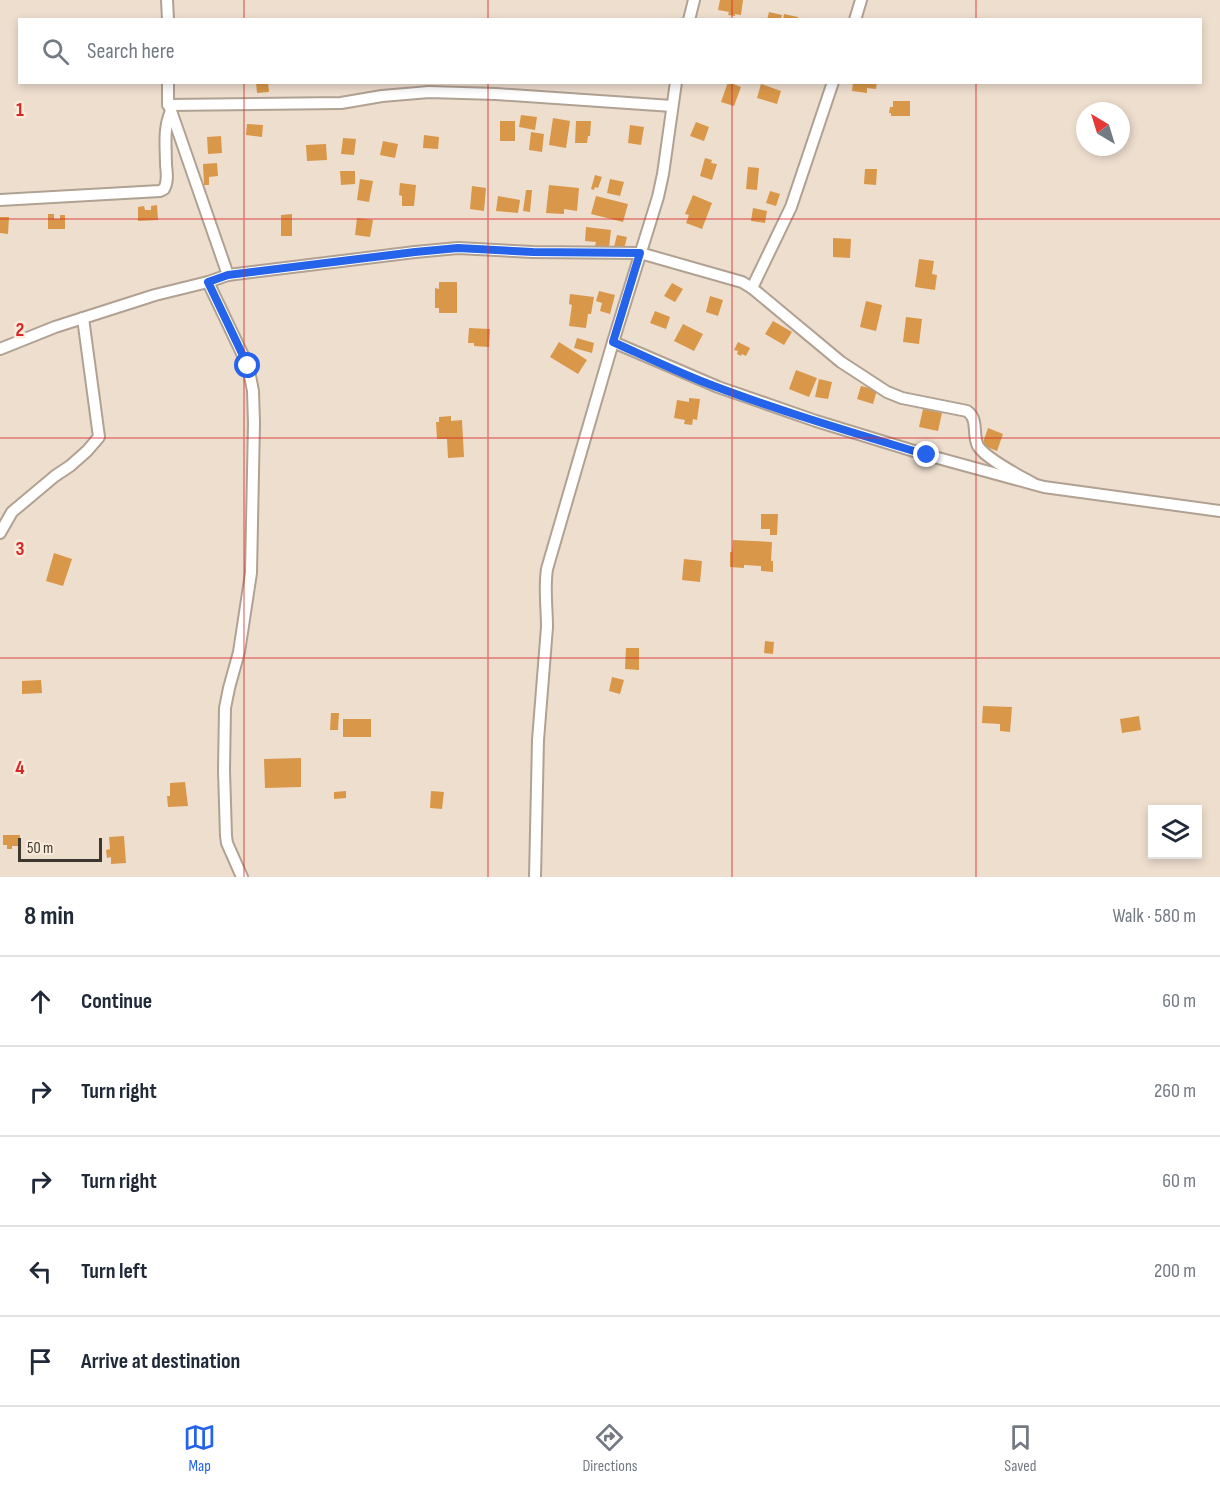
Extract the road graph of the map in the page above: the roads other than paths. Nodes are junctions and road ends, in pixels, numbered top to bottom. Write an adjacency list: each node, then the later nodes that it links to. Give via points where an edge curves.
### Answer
1 (167, 0): 4 (street)
2 (694, 0): 5 (street)
3 (861, 0): 6 (street)
4 (168, 18)
5 (690, 18)
6 (856, 18)
7 (168, 84): 11 (street)
8 (676, 84): 10 (street)
9 (832, 84): 16 (street, via 791,207)
10 (672, 106): 11 (street, via 429,92 342,103); 13 (street, via 658,197)
11 (170, 108): 12 (street, via 165,132 164,189); 14 (street)
12 (0, 200)
13 (640, 253): 14 (street, via 458,248); 16 (street, via 735,279); 18 (street)
14 (228, 275): 15 (street)
15 (208, 282): 17 (street); 23 (street, via 248,366 255,423 251,573 243,632 225,708 225,836)
16 (752, 288): 20 (street, via 842,362 887,392 972,414 980,449)
17 (83, 318): 19 (street); 22 (street, via 99,437 70,466 12,512)
18 (613, 342): 20 (street, via 698,380 785,411); 24 (street, via 547,569)
19 (0, 349)
20 (1034, 484): 21 (street)
21 (1220, 511)
22 (0, 533)
23 (242, 877)
24 (535, 877)

